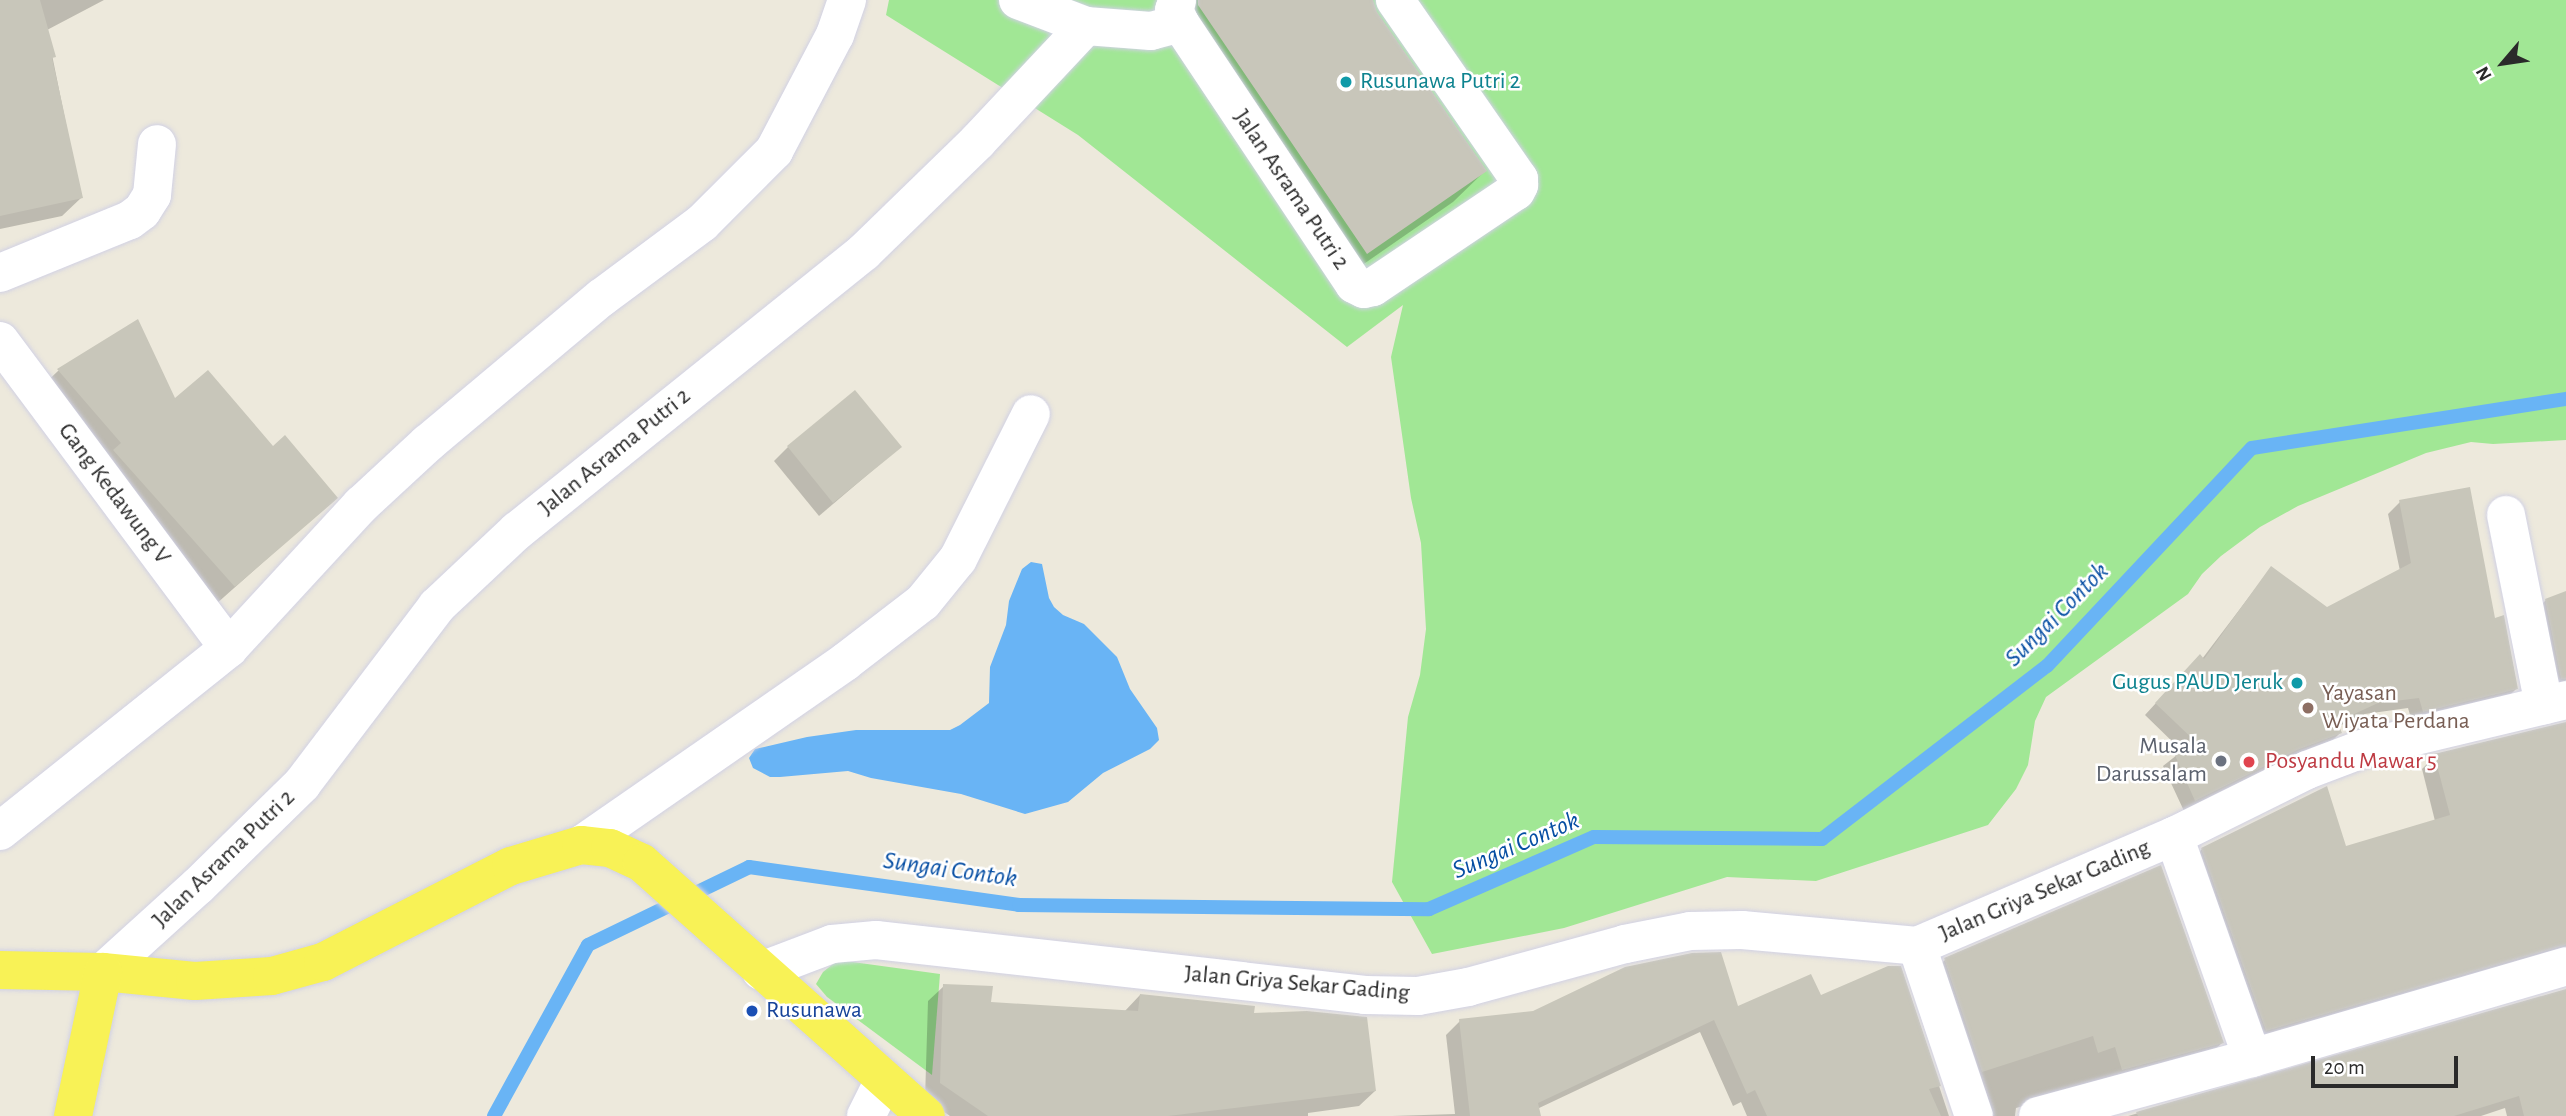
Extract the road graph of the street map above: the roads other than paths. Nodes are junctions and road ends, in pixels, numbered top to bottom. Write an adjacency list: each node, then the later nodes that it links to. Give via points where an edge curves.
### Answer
1 (847, 0): 11 (street, via 835,35 774,151 702,223 601,298 428,443 361,505)
2 (1018, 0): 5 (street)
3 (1395, 0): 4 (street, Jalan Asrama Putri 2, via 1519,185 1517,191 1364,289 1349,277)
4 (1179, 11): 5 (street, Jalan Asrama Putri 2, via 1151,30)
5 (1086, 26): 20 (street, Jalan Asrama Putri 2, via 977,142 864,252 517,531 437,606 302,784)
6 (157, 144): 7 (street, via 152,195 142,211)
7 (0, 273)
8 (0, 341): 11 (street, Gang Kedawung V)
9 (1031, 414): 15 (street, via 958,559 923,602 845,662)
10 (2506, 515): 12 (street)
11 (229, 648): 13 (street)
12 (2555, 702): 14 (street, Jalan Griya Sekar Gading, via 2365,748 2261,790)
13 (0, 831)
14 (2174, 836): 16 (street, Jalan Griya Sekar Gading); 21 (street, Jalan Griya Sekar Gading)
15 (581, 845): 19 (main road, via 610,848 642,863); 20 (main road, via 511,866 323,961 272,976 195,981)
16 (1917, 946): 19 (street, Jalan Griya Sekar Gading, via 1742,930 1690,931 1418,996 1365,995 876,940 832,944); 26 (street, Jalan Griya Sekar Gading)
17 (2566, 966): 21 (street)
18 (0, 970): 20 (main road)
19 (761, 971): 22 (main road)
20 (103, 972): 23 (main road)
21 (2252, 1058): 27 (street)
22 (884, 1080): 24 (street); 25 (main road)
23 (74, 1116)
24 (866, 1116)
25 (926, 1116)
26 (1974, 1116)
27 (2038, 1116)

